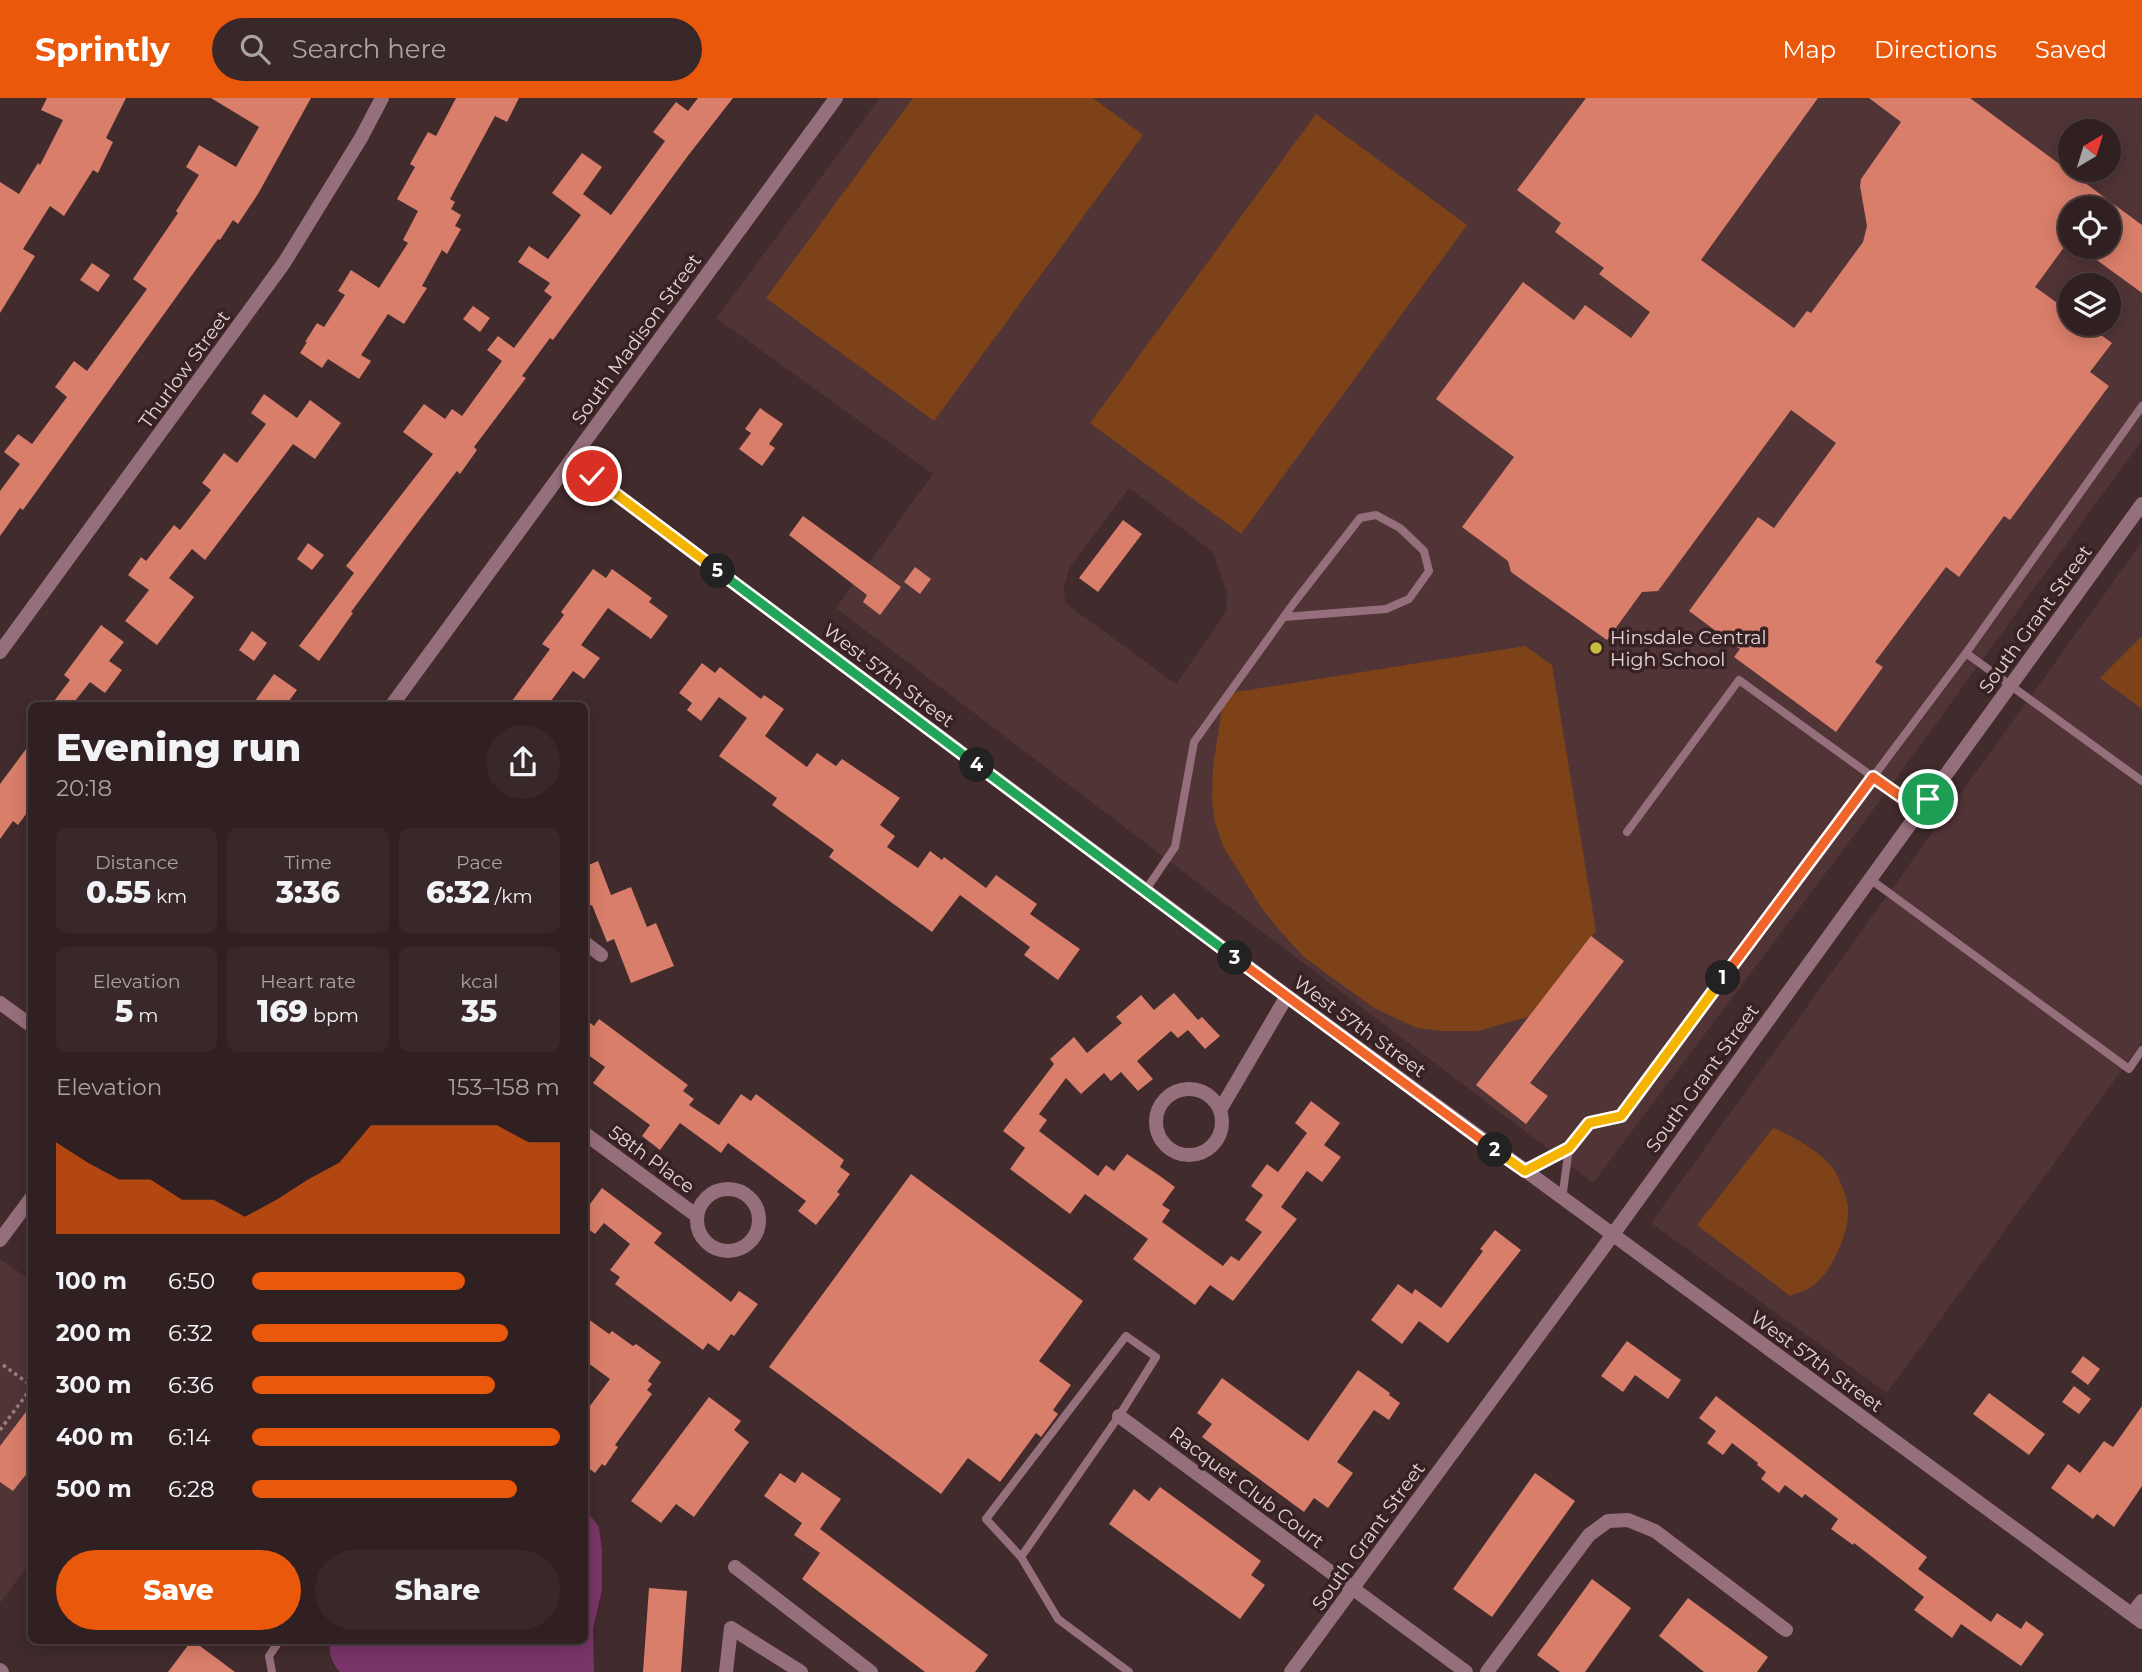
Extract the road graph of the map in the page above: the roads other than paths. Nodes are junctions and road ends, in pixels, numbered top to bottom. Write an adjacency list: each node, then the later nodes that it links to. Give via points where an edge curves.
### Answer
1 (382, 98): 7 (street, Thurlow Street, via 284,263)
2 (836, 98): 4 (street, South Madison Street)
3 (2142, 406): 8 (lane)
4 (571, 461): 10 (street, South Madison Street); 16 (street, West 57th Street)
5 (2142, 504): 9 (street, South Grant Street)
6 (1283, 617): 6 (lane, via 1360,519 1376,514 1400,528 1424,551 1429,570 1409,599 1387,608); 16 (lane, via 1194,742 1174,847)
7 (0, 652)
8 (1966, 653): 9 (lane); 11 (lane)
9 (2010, 686): 12 (lane); 13 (street, South Grant Street)
10 (394, 702)
11 (1873, 777): 13 (lane); 14 (lane, via 1739,680); 25 (lane, via 1621,1116 1589,1123)
12 (2142, 781)
13 (1920, 810): 15 (street, South Grant Street)
14 (1627, 832)
15 (1870, 879): 22 (lane, via 2129,1069); 30 (street, South Grant Street)
16 (1145, 891): 19 (street, West 57th Street)
17 (588, 945): 18 (street)
18 (601, 955)
19 (1287, 996): 23 (street); 26 (street, West 57th Street)
20 (0, 1003): 21 (street)
21 (28, 1023)
22 (2142, 1050)
23 (1220, 1110): 23 (street, via 1210,1096 1194,1089 1177,1091 1163,1101 1156,1117 1158,1134 1168,1148 1185,1155 1202,1153 1219,1135)
24 (588, 1136): 29 (street, 58th Place)
25 (1569, 1148): 26 (lane); 27 (lane)
26 (1525, 1171): 27 (street, West 57th Street)
27 (1562, 1199): 30 (street, West 57th Street)
28 (28, 1202): 31 (street)
29 (697, 1216): 29 (street, 58th Place, via 704,1201 716,1191 732,1189 747,1196 757,1209 759,1225 753,1240 740,1250 724,1251 709,1245 699,1232)
30 (1612, 1236): 35 (street, South Grant Street); 37 (street, West 57th Street)
31 (0, 1240)
32 (1119, 1416): 33 (lane); 33 (lane, via 1156,1357 1126,1336 986,1518); 35 (street, Racquet Club Court)
33 (1021, 1557): 44 (lane, via 1058,1619)
34 (735, 1567): 43 (street)
35 (1353, 1590): 45 (street, South Grant Street); 46 (street, Racquet Club Court)
36 (2142, 1601): 37 (street)
37 (2137, 1618)
38 (1786, 1630): 47 (street, via 1655,1531 1628,1520 1608,1521 1589,1535)
39 (278, 1644): 40 (lane, via 269,1656)
40 (272, 1672)
41 (726, 1672): 42 (street, via 731,1628)
42 (801, 1672)
43 (871, 1672)
44 (1129, 1672)
45 (1291, 1672)
46 (1466, 1672)
47 (1487, 1672)

